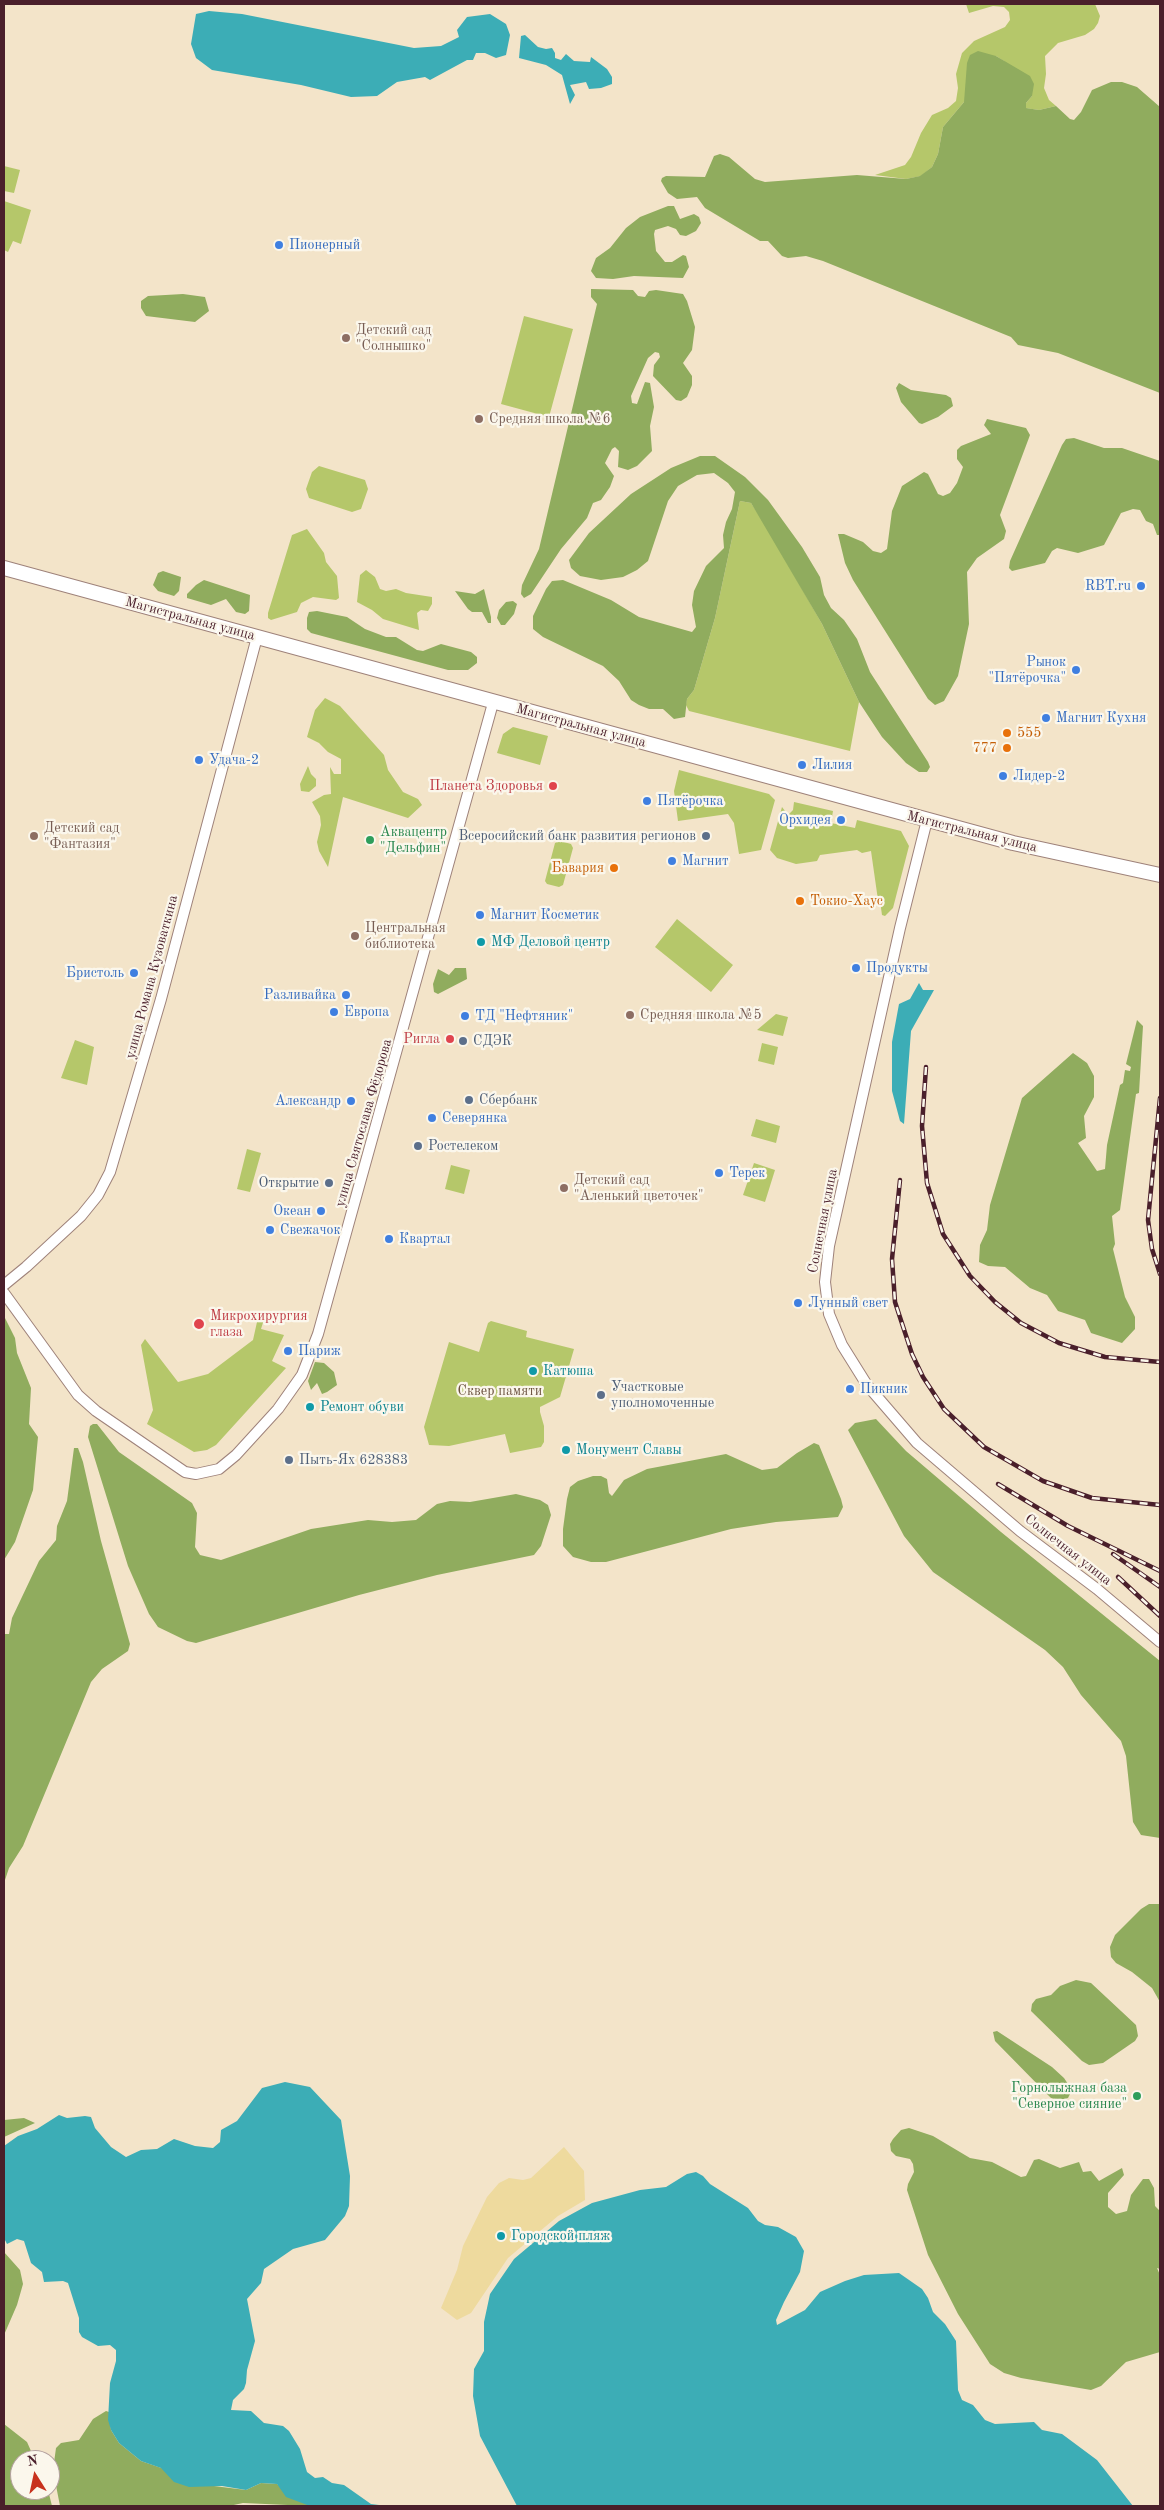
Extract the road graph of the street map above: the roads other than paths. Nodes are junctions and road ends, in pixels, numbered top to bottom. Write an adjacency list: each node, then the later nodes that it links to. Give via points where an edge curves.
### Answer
1 (4, 568): 2 (main road, Магистральная улица)
2 (257, 637): 3 (main road, Магистральная улица); 6 (street, улица Романа Кузоваткина, via 161,999 110,1172 98,1195 81,1216)
3 (493, 703): 4 (main road, Магистральная улица); 7 (street, улица Святослава Фёдорова, via 318,1334 302,1375 278,1410 219,1469 196,1474 185,1472 78,1395)
4 (927, 820): 5 (main road, Магистральная улица, via 1013,843); 8 (street, Солнечная улица, via 829,1246 825,1282 830,1314 842,1345 867,1385 917,1443 1013,1525 1098,1589)
5 (1160, 875)
6 (4, 1285)
7 (4, 1293)
8 (1160, 1642)

